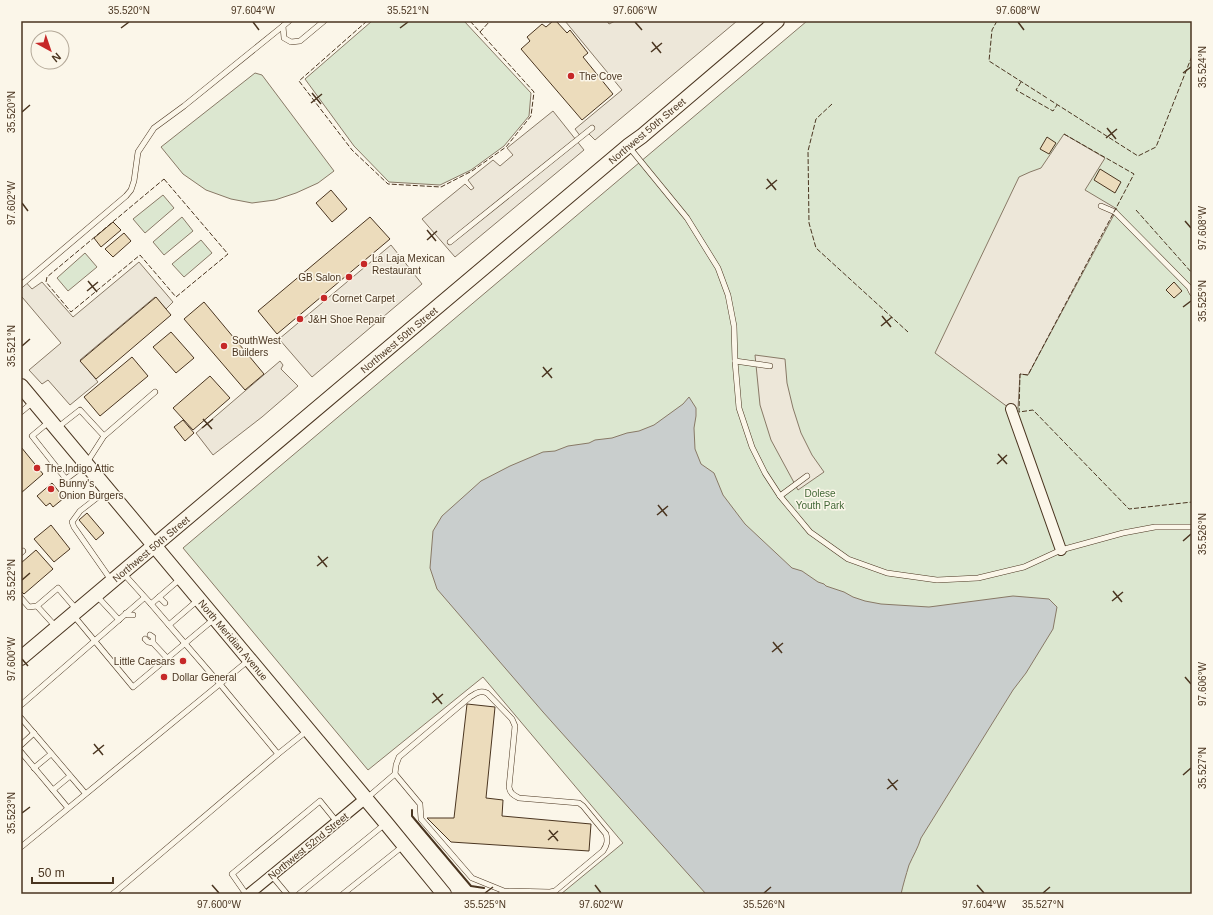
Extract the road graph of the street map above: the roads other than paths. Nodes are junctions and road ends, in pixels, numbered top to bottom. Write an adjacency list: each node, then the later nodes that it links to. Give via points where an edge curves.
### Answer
1 (289, 21): 4 (lane)
2 (324, 21): 4 (lane, via 300,41 291,42 284,38)
3 (777, 21): 6 (main road, Northwest 50th Street)
4 (284, 26): 9 (lane, via 154,128 138,152 134,180 126,196)
5 (592, 128): 8 (lane)
6 (628, 146): 11 (lane, via 687,218 718,268 728,295 734,326); 25 (main road, Northwest 50th Street)
7 (1101, 206): 10 (lane, via 1115,212)
8 (450, 242)
9 (21, 285)
10 (1192, 293)
11 (735, 361): 12 (lane); 23 (lane, via 739,408 752,447)
12 (770, 366)
13 (21, 386): 15 (main road, North Meridian Avenue)
14 (155, 392): 19 (lane)
15 (34, 402): 17 (lane); 18 (main road, North Meridian Avenue)
16 (1011, 409): 26 (street)
17 (21, 412)
18 (53, 425): 19 (lane, via 80,410); 20 (main road, North Meridian Avenue); 20 (lane, via 32,436 66,479)
19 (104, 436): 20 (lane)
20 (86, 464): 22 (main road, North Meridian Avenue)
21 (807, 476): 23 (lane)
22 (107, 489): 25 (main road, North Meridian Avenue); 29 (lane, via 80,511 72,522)
23 (780, 496): 26 (lane, via 810,532 848,559 887,573 937,580 978,578 1024,567)
24 (1192, 527): 26 (lane, via 1155,527)
25 (154, 546): 27 (main road, Northwest 50th Street); 28 (main road, North Meridian Avenue)
26 (1061, 550)
27 (123, 573): 29 (main road, Northwest 50th Street); 33 (lane)
28 (181, 578): 31 (lane); 34 (main road, North Meridian Avenue)
29 (112, 582): 30 (main road, Northwest 50th Street)
30 (96, 595): 39 (main road, Northwest 50th Street); 44 (lane)
31 (159, 597): 35 (lane); 36 (lane)
32 (21, 598): 37 (lane, via 29,607)
33 (144, 598): 36 (lane); 41 (lane)
34 (199, 599): 42 (lane); 43 (main road, North Meridian Avenue)
35 (165, 603)
36 (150, 604): 45 (lane)
37 (37, 606): 39 (lane, via 58,588); 46 (lane)
38 (173, 612): 42 (lane)
39 (75, 613): 46 (main road, Northwest 50th Street); 49 (lane)
40 (133, 615): 41 (lane)
41 (127, 616): 44 (lane)
42 (178, 617): 45 (lane)
43 (215, 618): 51 (lane); 54 (main road, North Meridian Avenue)
44 (119, 620): 49 (lane)
45 (169, 625): 51 (lane)
46 (57, 628): 52 (main road, Northwest 50th Street)
47 (150, 635): 50 (lane, via 153,637)
48 (145, 639): 50 (lane)
49 (95, 640): 53 (lane, via 133,687); 56 (lane)
50 (153, 643): 53 (lane)
51 (184, 643): 53 (lane); 55 (lane)
52 (21, 658)
53 (167, 658)
54 (250, 660): 55 (lane); 58 (main road, North Meridian Avenue)
55 (220, 684): 63 (lane); 68 (lane)
56 (21, 705)
57 (21, 718): 59 (lane)
58 (309, 730): 63 (lane); 69 (main road, North Meridian Avenue)
59 (34, 733): 60 (lane); 62 (lane)
60 (21, 745)
61 (21, 752): 64 (lane)
62 (51, 754): 64 (lane); 66 (lane)
63 (278, 754): 77 (lane)
64 (34, 768): 67 (lane)
65 (395, 774): 69 (lane); 76 (lane, via 420,804 421,819 472,878); 76 (lane, via 399,757 477,692 487,693 512,719 515,726 510,792 519,798 579,803 608,839 603,850 555,891)
66 (70, 776): 67 (lane); 68 (lane)
67 (53, 790): 70 (lane)
68 (86, 794): 70 (lane)
69 (366, 798): 71 (street, Northwest 52nd Street); 72 (main road, North Meridian Avenue)
70 (68, 808): 74 (lane)
71 (337, 822): 75 (street, Northwest 52nd Street); 78 (lane, via 320,801 232,874)
72 (386, 823): 73 (main road, North Meridian Avenue); 81 (lane)
73 (404, 845): 82 (lane); 83 (main road, North Meridian Avenue)
74 (21, 847)
75 (272, 876): 79 (street, Northwest 52nd Street); 80 (lane)
76 (503, 893)
77 (113, 894)
78 (246, 894)
79 (249, 894)
80 (287, 894)
81 (298, 894)
82 (343, 894)
83 (444, 894)

